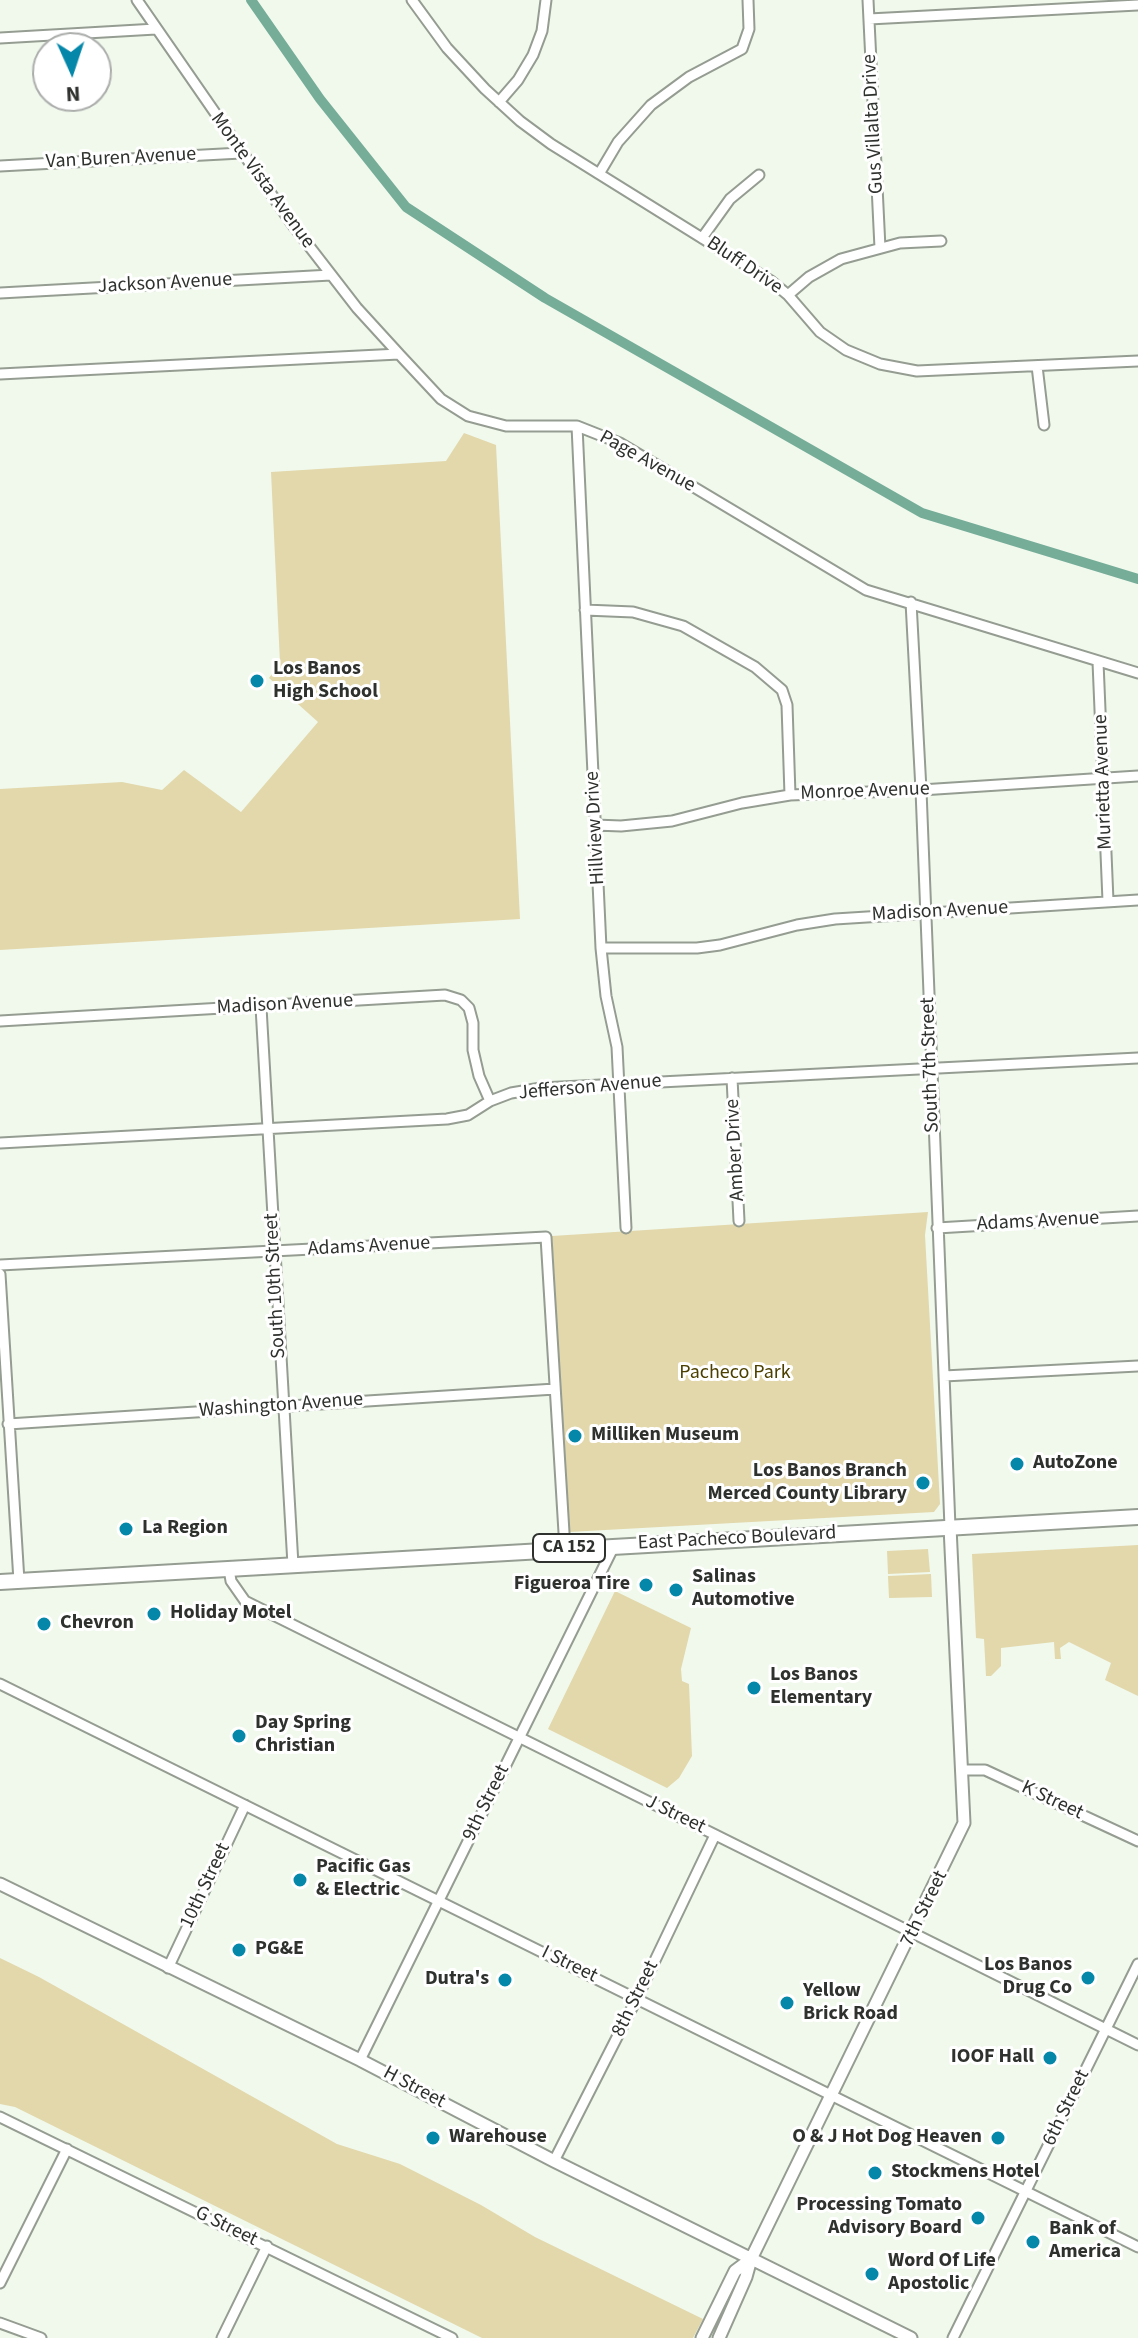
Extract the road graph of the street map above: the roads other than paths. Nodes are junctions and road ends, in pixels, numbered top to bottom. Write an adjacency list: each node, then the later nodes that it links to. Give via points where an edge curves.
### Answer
1 (137, 0): 8 (street, Monte Vista Avenue)
2 (412, 0): 10 (street, Bluff Drive, via 447,48)
3 (546, 0): 10 (street, via 533,55)
4 (748, 0): 13 (street, via 749,29 742,49 651,105 618,142)
5 (868, 0): 7 (street, Gus Villalta Drive)
6 (1138, 5): 7 (street)
7 (869, 19): 17 (street, Gus Villalta Drive)
8 (156, 29): 9 (street); 11 (street, Monte Vista Avenue)
9 (0, 38)
10 (499, 102): 13 (street, Bluff Drive)
11 (241, 153): 12 (street, Van Buren Avenue); 18 (street, Monte Vista Avenue)
12 (0, 166)
13 (599, 174): 15 (street, Bluff Drive)
14 (759, 175): 15 (street, via 730,199)
15 (702, 238): 20 (street, Bluff Drive)
16 (941, 241): 17 (street)
17 (880, 248): 20 (street, via 824,266)
18 (331, 275): 19 (street, Jackson Avenue); 21 (street, Monte Vista Avenue)
19 (0, 293)
20 (788, 295): 23 (street, Bluff Drive, via 828,339 897,369)
21 (399, 354): 24 (street); 26 (street, Page Avenue, via 441,399 468,416 506,426)
22 (1138, 361): 23 (street, Bluff Drive)
23 (1037, 366): 25 (street)
24 (0, 374)
25 (1044, 425)
26 (577, 426): 27 (street, Page Avenue, via 620,443 866,590); 28 (street, Hillview Drive)
27 (911, 602): 29 (street, Page Avenue); 33 (street, South 7th Street)
28 (585, 610): 34 (street, via 633,612 683,626 755,667 782,690); 35 (street, Hillview Drive)
29 (1098, 662): 30 (street, Page Avenue); 32 (street, Murietta Avenue)
30 (1138, 673)
31 (1138, 776): 32 (street, Monroe Avenue)
32 (1104, 778): 33 (street, Monroe Avenue); 37 (street, Murietta Avenue)
33 (921, 790): 34 (street, Monroe Avenue); 38 (street, South 7th Street)
34 (790, 795): 35 (street, Monroe Avenue, via 672,821)
35 (595, 825): 39 (street, Hillview Drive)
36 (1138, 900): 37 (street, Madison Avenue)
37 (1108, 901): 38 (street, Madison Avenue)
38 (925, 914): 39 (street, Madison Avenue, via 835,919 697,948); 43 (street, South 7th Street)
39 (601, 948): 45 (street, Hillview Drive)
40 (261, 1007): 41 (street, Madison Avenue); 46 (street, Madison Avenue, via 445,995 461,1000 469,1008 473,1050); 47 (street, South 10th Street)
41 (0, 1021)
42 (1138, 1058): 43 (street, Jefferson Avenue)
43 (932, 1068): 44 (street, Jefferson Avenue); 52 (street, South 7th Street)
44 (732, 1078): 45 (street, Jefferson Avenue); 50 (street, Amber Drive)
45 (620, 1084): 46 (street, Jefferson Avenue, via 541,1088); 51 (street, Hillview Drive)
46 (490, 1101): 47 (street, Jefferson Avenue, via 468,1115 447,1119)
47 (268, 1130): 48 (street, Jefferson Avenue); 53 (street, South 10th Street)
48 (0, 1143)
49 (1138, 1216): 52 (street, Adams Avenue)
50 (739, 1221)
51 (626, 1228)
52 (937, 1228): 57 (street, South 7th Street)
53 (274, 1252): 54 (street, Adams Avenue); 58 (street, Adams Avenue, via 546,1237); 59 (street, South 10th Street)
54 (0, 1265)
55 (0, 1274): 60 (street)
56 (1138, 1366): 57 (street)
57 (944, 1376): 62 (street, South 7th Street)
58 (555, 1389): 59 (street, Washington Avenue); 64 (street)
59 (283, 1405): 60 (street, Washington Avenue); 65 (street, South 10th Street)
60 (8, 1424): 67 (street)
61 (1138, 1517): 62 (highway, East Pacheco Boulevard / CA 152)
62 (950, 1527): 63 (highway, East Pacheco Boulevard / CA 152); 71 (street, 7th Street)
63 (614, 1546): 64 (highway, East Pacheco Boulevard / CA 152); 70 (street, 9th Street)
64 (565, 1549): 65 (highway, East Pacheco Boulevard / CA 152)
65 (293, 1565): 66 (highway, East Pacheco Boulevard / CA 152)
66 (229, 1569): 67 (highway, East Pacheco Boulevard / CA 152); 70 (street, J Street, via 245,1601)
67 (19, 1581): 68 (highway, East Pacheco Boulevard / CA 152)
68 (0, 1582)
69 (0, 1684): 72 (street, I Street)
70 (518, 1738): 73 (street, J Street); 76 (street, 9th Street)
71 (964, 1770): 74 (street, K Street, via 985,1770); 77 (street, 7th Street, via 964,1823)
72 (245, 1805): 76 (street, I Street); 79 (street, 10th Street)
73 (715, 1835): 77 (street, J Street); 80 (street, 8th Street)
74 (1138, 1841)
75 (0, 1884): 79 (street, H Street)
76 (440, 1902): 80 (street, I Street); 83 (street, 9th Street)
77 (913, 1933): 81 (street, J Street); 84 (street, 7th Street)
78 (1138, 1964): 81 (street, 6th Street)
79 (168, 1968): 83 (street, H Street)
80 (637, 1998): 84 (street, I Street); 87 (street, 8th Street)
81 (1106, 2029): 82 (street, J Street); 88 (street, 6th Street)
82 (1138, 2045)
83 (360, 2060): 87 (street, H Street)
84 (833, 2094): 88 (street, I Street); 91 (street, 7th Street)
85 (0, 2117): 86 (street, G Street)
86 (67, 2149): 89 (street, G Street); 92 (street)
87 (554, 2161): 91 (street, H Street)
88 (1026, 2191): 90 (street, I Street); 100 (street, 6th Street)
89 (267, 2246): 95 (street); 96 (street, G Street)
90 (1138, 2247)
91 (751, 2259): 97 (street, 7th Street, via 735,2271); 98 (street, 7th Street); 99 (street, H Street)
92 (0, 2283)
93 (0, 2323): 94 (street)
94 (41, 2338)
95 (222, 2338)
96 (452, 2338)
97 (702, 2338)
98 (719, 2338)
99 (911, 2338)
100 (953, 2338)

